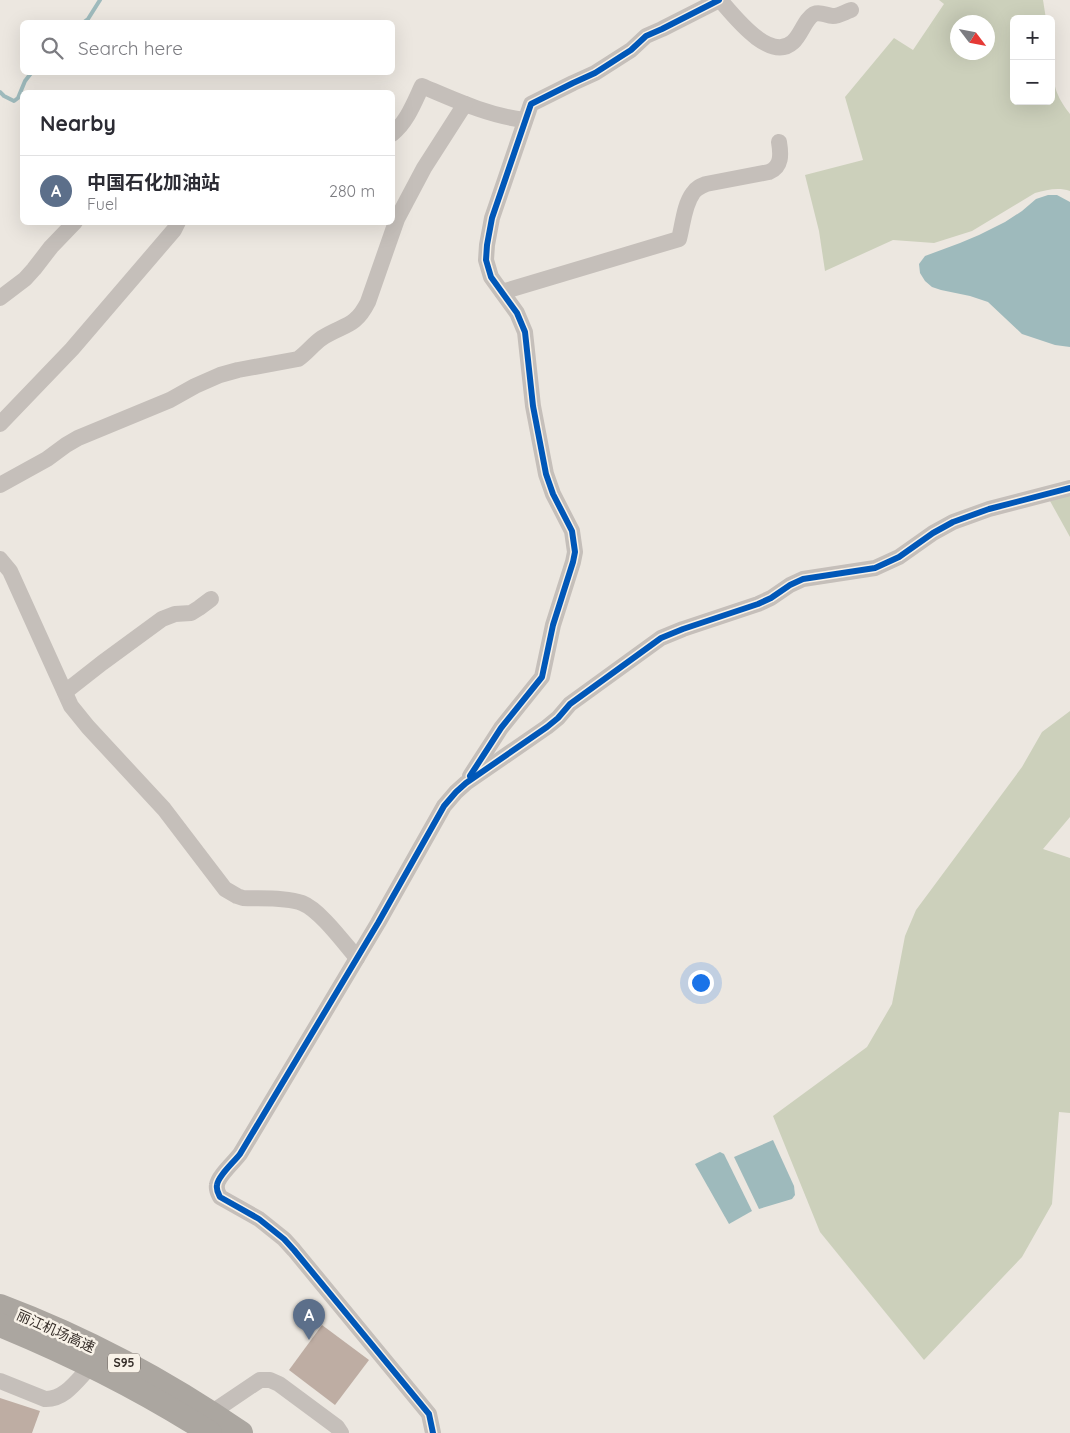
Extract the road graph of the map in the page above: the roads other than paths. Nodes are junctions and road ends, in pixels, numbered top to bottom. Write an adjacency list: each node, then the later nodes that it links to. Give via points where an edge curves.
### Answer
1 (719, 0): 2 (street, via 755,37 779,47 793,43 811,16 820,13 833,16); 4 (street, via 652,32 595,73 530,104)
2 (851, 10)
3 (465, 104): 4 (street); 5 (street, via 422,86 412,110); 9 (street, via 424,168)
4 (525, 120): 11 (street, via 486,245 488,270)
5 (395, 131)
6 (779, 142): 11 (street, via 781,157 774,170 697,188 688,203 679,239)
7 (72, 225): 12 (street, via 25,279)
8 (176, 225): 13 (street, via 72,349)
9 (395, 225)
10 (395, 225): 14 (street, via 364,310 356,320 322,338 306,354 298,359 220,375 194,386 170,400 78,438)
11 (502, 292): 19 (street, via 517,313 525,332 533,406 546,474 572,531 575,552 553,625 542,678 501,728)
12 (0, 298)
13 (0, 424)
14 (0, 485)
15 (1070, 488): 19 (street, via 988,509 941,528 899,557 875,568 803,580 758,604 661,638 570,704 547,727)
16 (0, 559): 18 (street, via 10,571)
17 (211, 599): 18 (street, via 191,613 162,619)
18 (65, 692): 20 (street, via 71,706 88,727 164,809 225,889 243,898 302,903 318,914)
19 (466, 783): 20 (street, via 444,806)
20 (358, 958): 28 (street, via 240,1154 217,1183 217,1190 223,1199 272,1228 294,1250 429,1414)
21 (0, 1306): 25 (highway, 丽江机场高速 / S95, via 40,1322 157,1380)
22 (0, 1325): 23 (highway, 丽江机场高速 / S95)
23 (91, 1366): 24 (street, via 64,1394 51,1399); 25 (highway, 丽江机场高速 / S95)
24 (0, 1381)
25 (210, 1423): 26 (highway, 丽江机场高速 / S95); 27 (street, via 260,1380 270,1380 338,1427)
26 (241, 1433)
27 (341, 1433)
28 (433, 1433)

